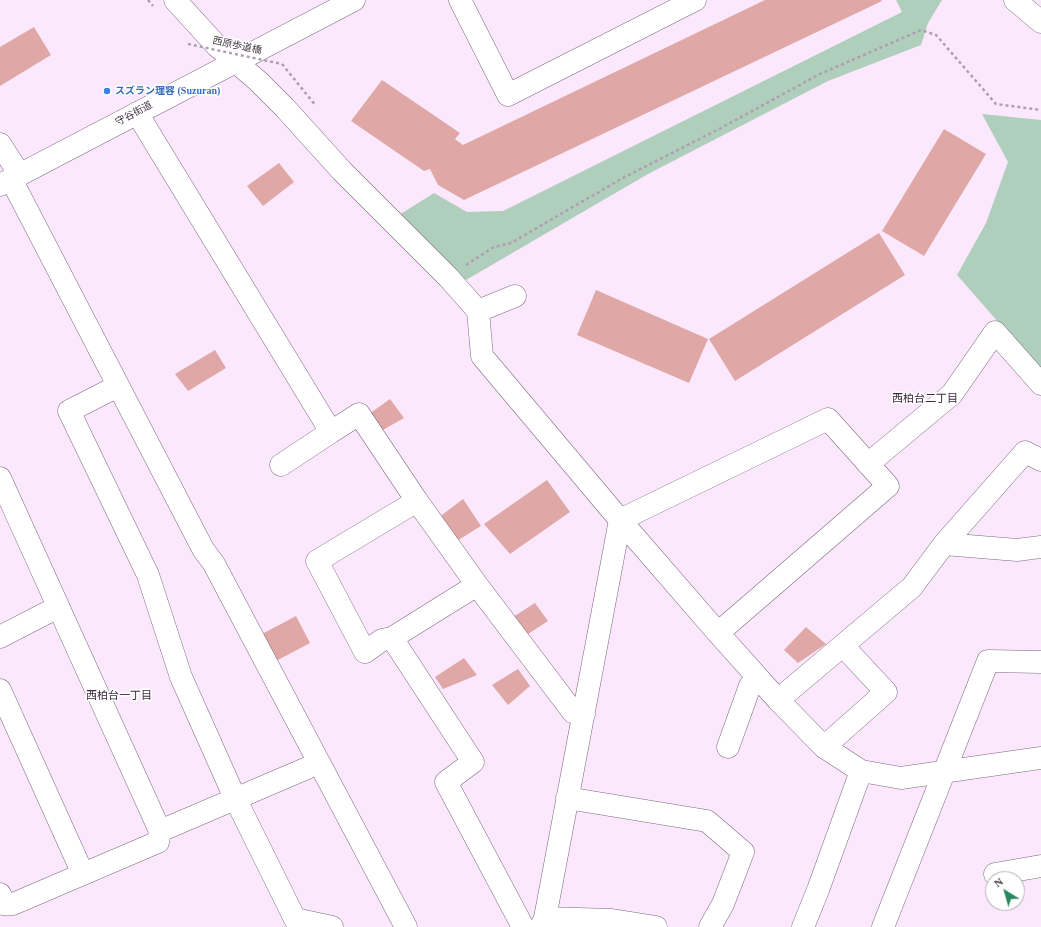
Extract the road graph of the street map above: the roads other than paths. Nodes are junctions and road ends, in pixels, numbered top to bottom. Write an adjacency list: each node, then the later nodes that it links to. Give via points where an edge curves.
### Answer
1 (175, 0): 7 (street, via 216,46)
2 (354, 0): 7 (street, 守谷街道)
3 (460, 0): 4 (street, via 508,95)
4 (695, 0)
5 (1015, 0): 6 (street)
6 (1041, 22)
7 (235, 62): 8 (street, 守谷街道); 12 (street, via 285,108 342,171 448,277)
8 (137, 113): 10 (street, 守谷街道); 15 (street)
9 (0, 144): 10 (street)
10 (10, 180): 14 (street)
11 (515, 296): 12 (street)
12 (478, 311): 21 (street, via 482,356)
13 (1041, 384): 17 (street, via 994,332 952,394)
14 (118, 386): 38 (street); 41 (street, via 69,411 148,575 181,676)
15 (331, 432): 18 (street); 20 (street, via 359,414)
16 (1041, 460): 22 (street, via 1025,452)
17 (868, 464): 21 (street, via 828,418); 26 (street, via 888,486)
18 (281, 466)
19 (0, 478): 25 (street)
20 (417, 501): 24 (street); 28 (street, via 317,561 365,652 382,640)
21 (620, 520): 26 (street); 34 (street)
22 (944, 544): 23 (street, via 1017,550); 29 (street, via 912,587)
23 (1041, 547)
24 (477, 586): 28 (street); 34 (street, via 573,712)
25 (58, 607): 27 (street); 43 (street)
26 (718, 634): 31 (street)
27 (0, 637)
28 (392, 638): 51 (street, via 473,762 446,782)
29 (843, 646): 33 (street); 36 (street, via 886,692)
30 (1041, 662): 40 (street, via 988,661)
31 (757, 677): 33 (street); 35 (street, via 750,686)
32 (0, 690): 46 (street)
33 (778, 700): 36 (street)
34 (584, 714): 42 (street)
35 (728, 747)
36 (824, 747): 39 (street)
37 (1041, 758): 40 (street)
38 (318, 763): 41 (street); 50 (street)
39 (861, 771): 40 (street, via 901,778); 54 (street)
40 (944, 772): 55 (street)
41 (235, 798): 43 (street); 49 (street, via 295,919)
42 (567, 798): 48 (street); 53 (street, via 707,822 743,852 723,904)
43 (160, 831): 46 (street, via 158,842)
44 (1041, 866): 45 (street)
45 (1013, 871)
46 (83, 874): 47 (street, via 12,904 4,904)
47 (0, 894)
48 (543, 922): 52 (street, via 612,920)
49 (332, 927)
50 (406, 927)
51 (523, 927)
52 (656, 927)
53 (710, 927)
54 (803, 927)
55 (883, 927)

